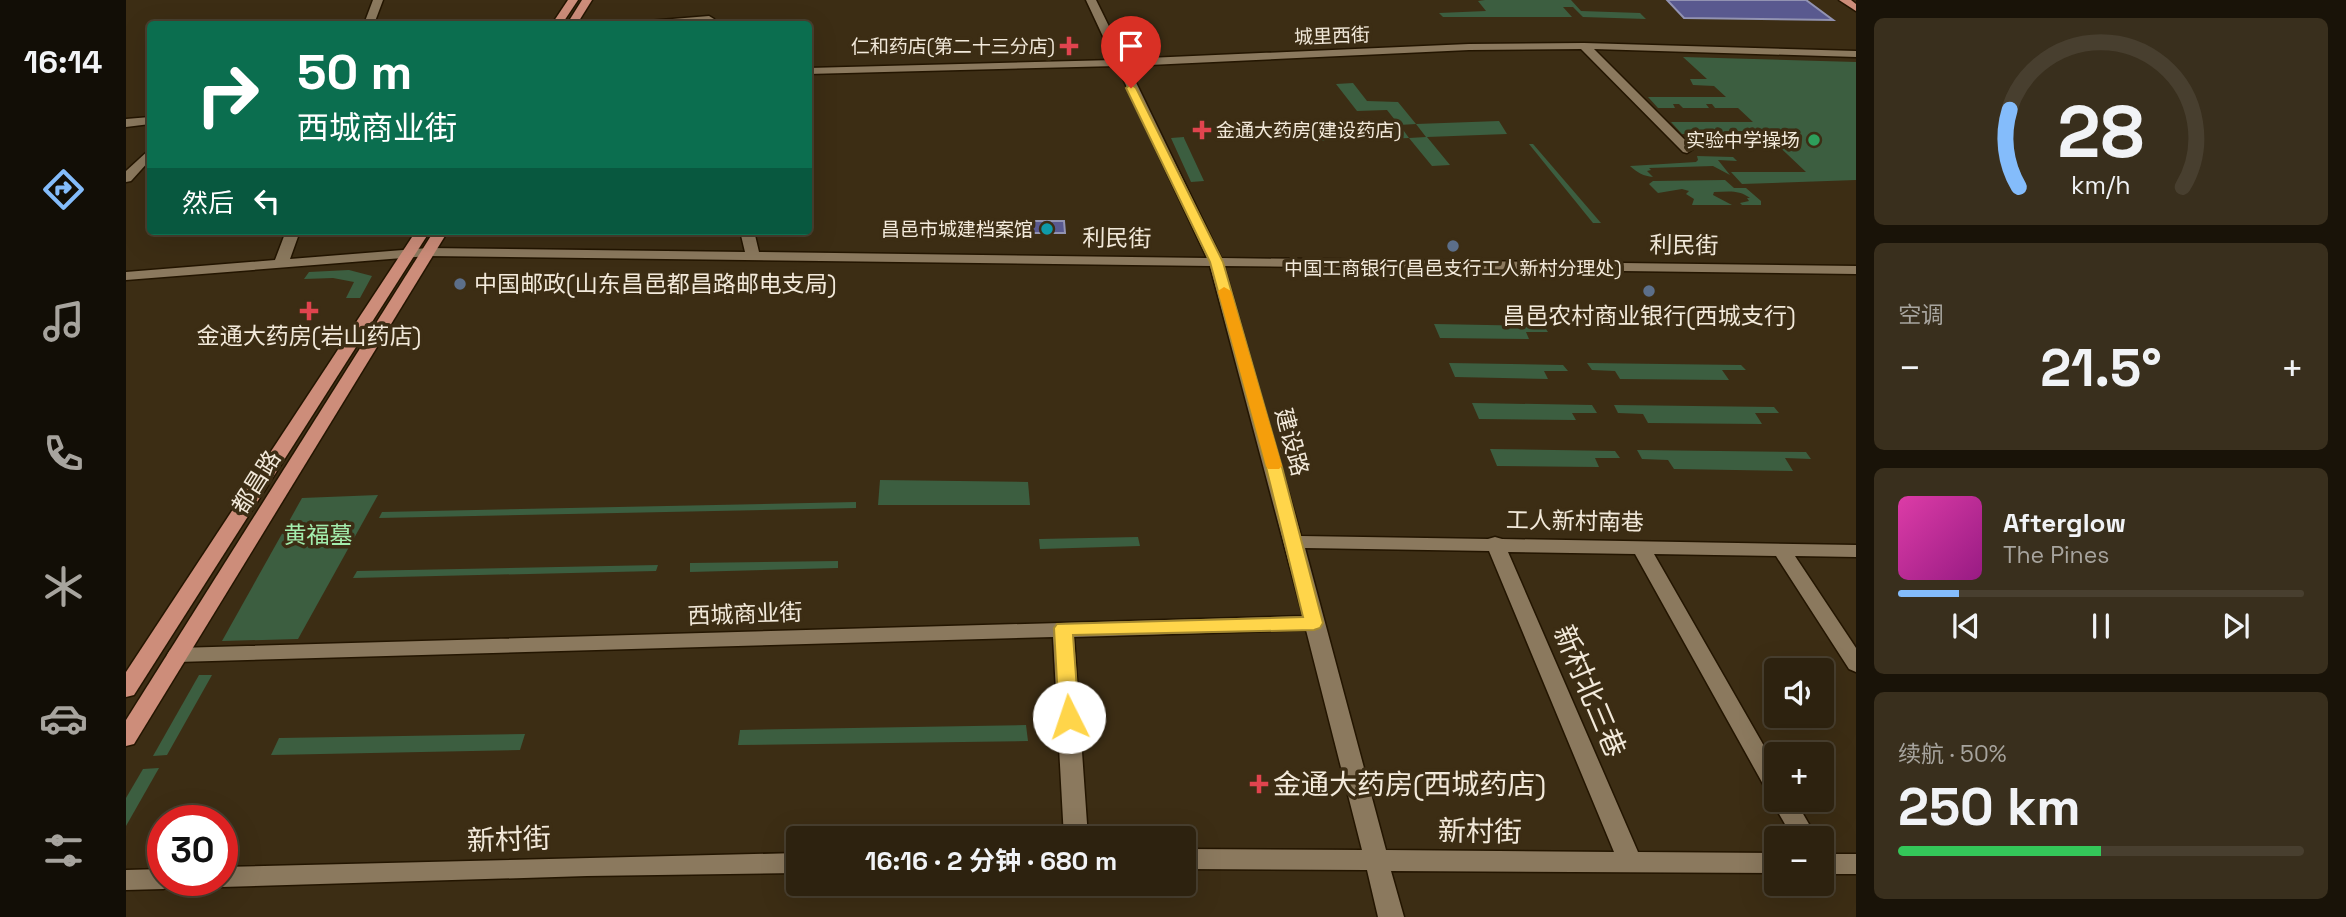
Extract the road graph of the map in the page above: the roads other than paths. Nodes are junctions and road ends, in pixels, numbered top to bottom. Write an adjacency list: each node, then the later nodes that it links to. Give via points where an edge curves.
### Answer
1 (377, 0): 7 (street)
2 (573, 0): 8 (main road)
3 (587, 0): 9 (main road)
4 (1091, 0): 12 (street, 建设路)
5 (1844, 0): 6 (main road)
6 (1856, 8)
7 (370, 21)
8 (559, 21)
9 (574, 21)
10 (1584, 46): 11 (street, 城里西街); 12 (street, 城里西街); 16 (street)
11 (1856, 54)
12 (1119, 63): 13 (street, 城里西街); 25 (street, 建设路)
13 (812, 71)
14 (147, 121): 15 (street)
15 (126, 123)
16 (1686, 149)
17 (147, 156): 18 (street)
18 (126, 178)
19 (292, 235): 26 (street)
20 (422, 235): 23 (main road, 都昌路)
21 (437, 235): 23 (main road)
22 (748, 235): 24 (street)
23 (419, 252): 24 (street, 利民街); 26 (street, 利民街); 36 (main road, 都昌路); 38 (main road, 都昌路)
24 (753, 257): 25 (street, 利民街)
25 (1216, 262): 27 (street, 利民街); 29 (street, 建设路)
26 (281, 263): 28 (street, 利民街)
27 (1856, 270)
28 (126, 276)
29 (1294, 542): 30 (street, 工人新村南巷); 34 (street, 建设路)
30 (1495, 543): 31 (street, 工人新村南巷); 44 (street, 新村北三巷)
31 (1641, 547): 32 (street, 工人新村南巷); 40 (street)
32 (1781, 549): 33 (street, 工人新村南巷); 37 (street)
33 (1856, 551)
34 (1314, 623): 35 (street, 西城商业街); 43 (street, 建设路)
35 (1063, 628): 36 (street, 西城商业街); 41 (street)
36 (177, 655): 39 (main road, 都昌路)
37 (1856, 664)
38 (126, 689)
39 (126, 737)
40 (1764, 767)
41 (1075, 826)
42 (1196, 859): 43 (street, 新村街)
43 (1374, 860): 44 (street, 新村街); 52 (street, 建设路)
44 (1630, 862): 46 (street, 新村街)
45 (786, 863): 49 (street, 新村街)
46 (1764, 863)
47 (1834, 864): 48 (street)
48 (1856, 864)
49 (238, 877)
50 (147, 879): 51 (street)
51 (126, 880)
52 (1391, 917)

